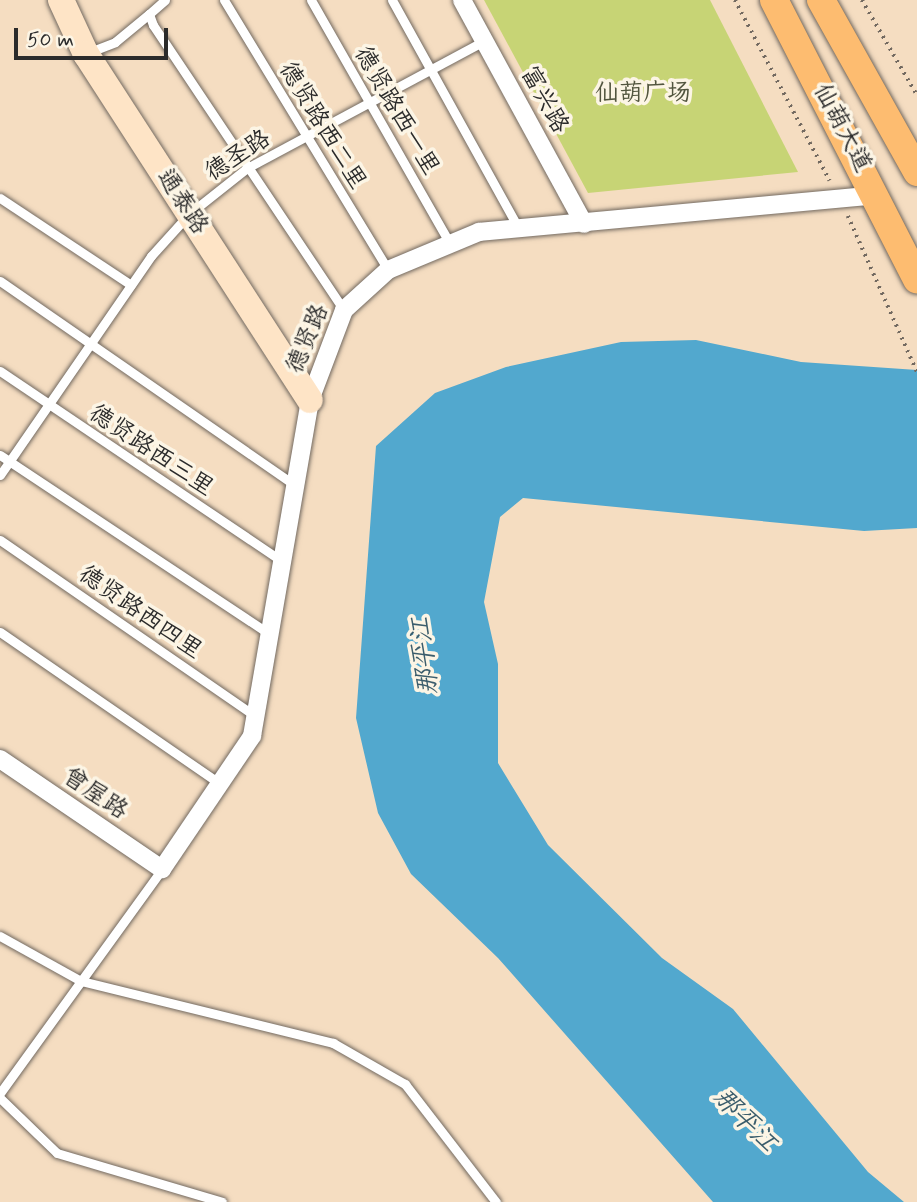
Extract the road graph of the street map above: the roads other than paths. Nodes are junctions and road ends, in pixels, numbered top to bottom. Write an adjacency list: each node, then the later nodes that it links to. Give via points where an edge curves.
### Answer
1 (61, 0): 11 (street, 通泰路)
2 (164, 0): 9 (lane)
3 (224, 0): 14 (lane, 德贤路西二里)
4 (311, 0): 13 (lane, 德贤路西一里)
5 (393, 0): 12 (lane)
6 (462, 0): 10 (street, 富兴路)
7 (774, 0): 17 (main road, 仙葫大道)
8 (821, 0): 16 (main road, 仙葫大道)
9 (149, 14): 11 (lane, via 115,42); 15 (lane)
10 (484, 41): 12 (lane, 德圣路); 20 (street, 富兴路)
11 (86, 54): 19 (street, 通泰路)
12 (430, 71): 13 (lane, 德圣路); 21 (lane)
13 (369, 103): 14 (lane, 德圣路); 22 (lane, 德贤路西一里)
14 (305, 138): 15 (lane, 德圣路); 24 (lane, 德贤路西二里)
15 (247, 168): 19 (lane, 德圣路); 27 (lane)
16 (917, 172)
17 (877, 195): 20 (street, 德贤路); 23 (main road, 仙葫大道)
18 (0, 198): 26 (lane)
19 (189, 214): 26 (lane, 德圣路); 30 (street, 通泰路)
20 (584, 224): 21 (street, 德贤路)
21 (518, 227): 22 (street, 德贤路)
22 (448, 240): 24 (street, 德贤路)
23 (912, 268)
24 (388, 270): 27 (street, 德贤路)
25 (0, 281): 28 (lane)
26 (131, 285): 28 (lane, 德圣路)
27 (344, 310): 30 (street, 德贤路)
28 (90, 345): 31 (lane, 德圣路); 35 (lane)
29 (0, 371): 31 (lane, 德贤路西三里)
30 (310, 400): 35 (street, 德贤路)
31 (48, 405): 33 (lane, 德圣路); 37 (lane, 德贤路西三里)
32 (0, 455): 33 (lane)
33 (9, 461): 34 (lane, 德圣路); 39 (lane)
34 (0, 475)
35 (295, 485): 37 (street, 德贤路)
36 (0, 540): 40 (lane, 德贤路西四里)
37 (282, 561): 39 (street, 德贤路)
38 (0, 632): 42 (lane)
39 (269, 634): 40 (street, 德贤路)
40 (257, 717): 42 (street, 德贤路)
41 (0, 759): 43 (street, 曾屋路)
42 (219, 783): 43 (street, 德贤路)
43 (162, 869): 45 (lane)
44 (0, 936): 45 (lane)
45 (80, 981): 46 (lane); 49 (lane, via 333,1043 405,1083)
46 (0, 1093)
47 (0, 1098): 48 (lane, via 57,1153)
48 (222, 1202)
49 (496, 1202)

